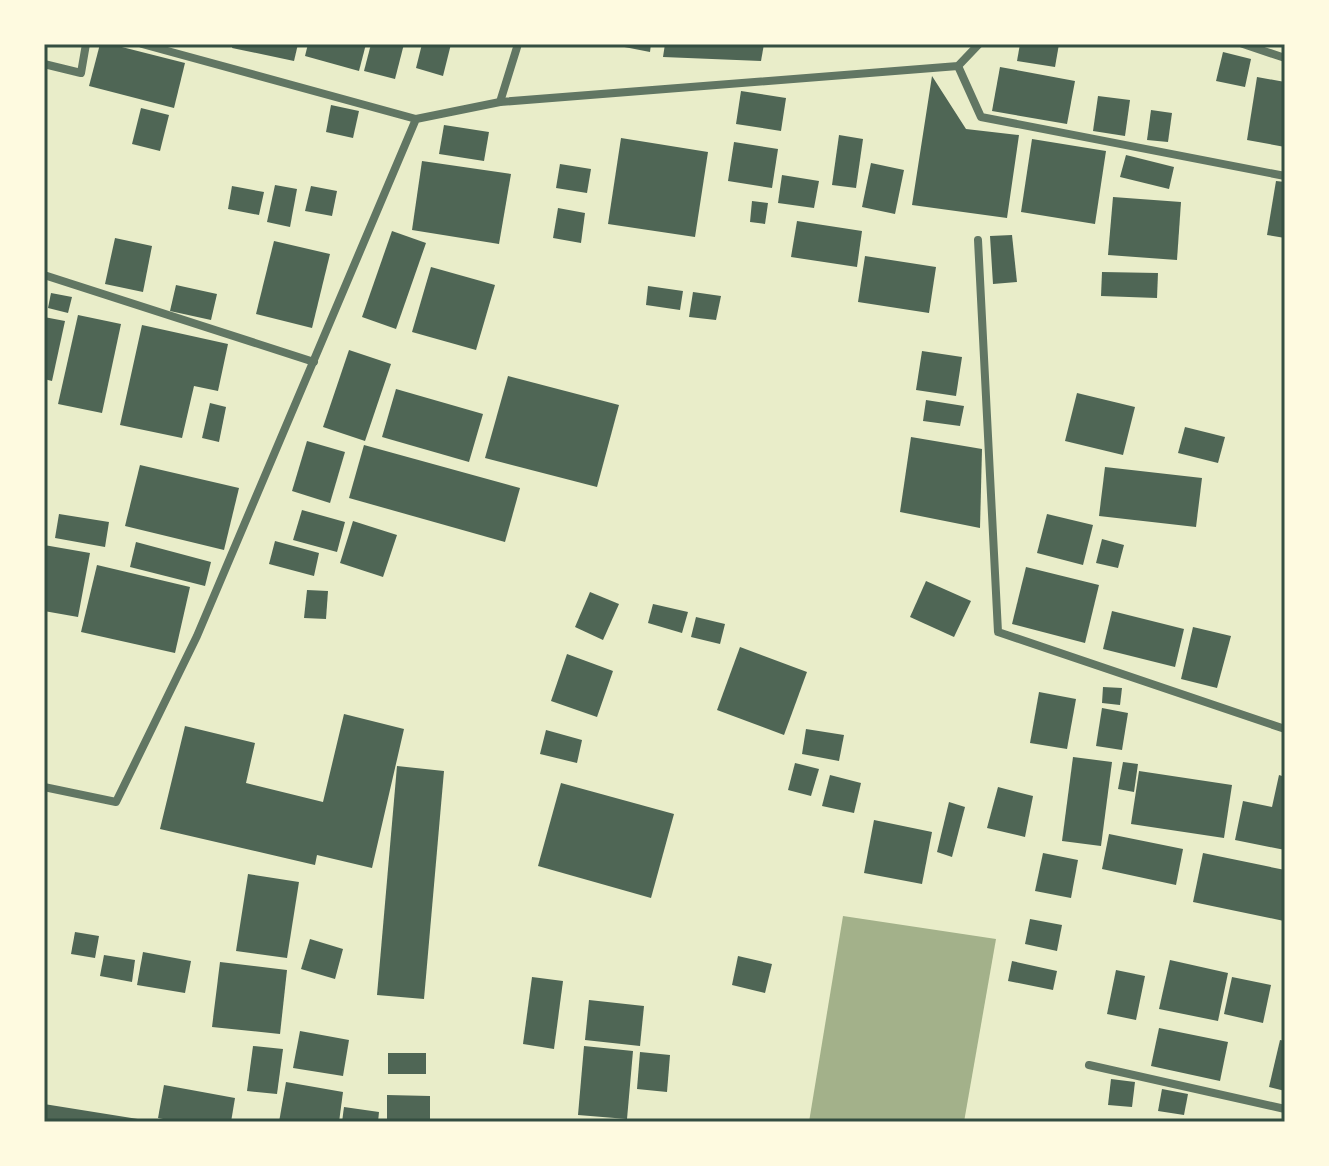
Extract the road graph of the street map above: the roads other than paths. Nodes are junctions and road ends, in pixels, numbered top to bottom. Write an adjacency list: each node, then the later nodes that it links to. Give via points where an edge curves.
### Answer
1 (86, 44): 7 (street, via 81,73)
2 (142, 44): 10 (street)
3 (518, 44): 9 (street)
4 (979, 44): 8 (street)
5 (1243, 44): 6 (street)
6 (1285, 58)
7 (44, 64)
8 (958, 66): 9 (street); 11 (street, via 981,117)
9 (500, 102): 10 (street)
10 (416, 119): 14 (street)
11 (1285, 176)
12 (978, 240): 15 (street, via 998,632)
13 (44, 275): 14 (street)
14 (314, 362): 16 (street, via 197,636 116,802)
15 (1285, 729)
16 (44, 787)
17 (1089, 1065): 18 (street)
18 (1285, 1109)

